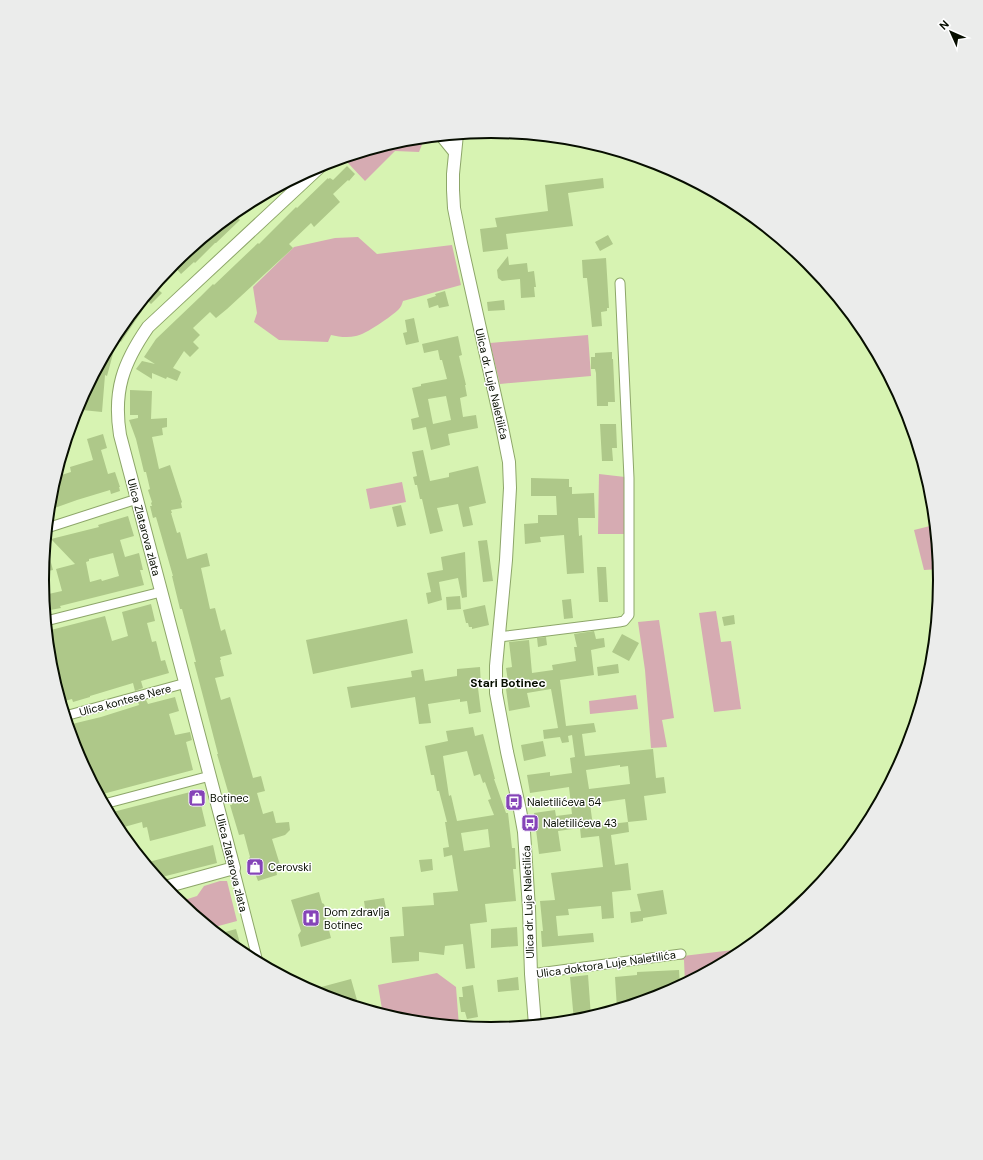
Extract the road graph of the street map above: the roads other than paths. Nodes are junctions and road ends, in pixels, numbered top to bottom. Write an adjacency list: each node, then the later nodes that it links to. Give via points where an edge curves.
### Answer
1 (456, 139): 3 (street, Ulica dr. Luje Naletilića)
2 (445, 140): 3 (street)
3 (454, 151): 10 (street, Ulica dr. Luje Naletilića, via 452,190 460,243 509,462 507,553)
4 (309, 177): 6 (street, Ulica Zlatarova zlata, via 148,327 130,355 120,385 118,419)
5 (620, 283): 10 (street, via 629,478 629,614 624,621 619,622)
6 (137, 498): 7 (street); 8 (street, Ulica Zlatarova zlata)
7 (53, 526)
8 (161, 592): 9 (street); 11 (street, Ulica Zlatarova zlata)
9 (51, 620)
10 (499, 637): 19 (street, Ulica dr. Luje Naletilića, via 496,693 524,832)
11 (186, 683): 12 (street, Ulica kontese Nere); 13 (street, Ulica Zlatarova zlata)
12 (70, 715)
13 (210, 776): 14 (street); 15 (street, Ulica Zlatarova zlata)
14 (109, 803)
15 (234, 868): 16 (street); 17 (street, Ulica Zlatarova zlata)
16 (172, 885)
17 (256, 954)
18 (681, 954): 19 (street, Ulica doktora Luje Naletilića)
19 (531, 974): 20 (street, Ulica dr. Luje Naletilića)
20 (535, 1020)

